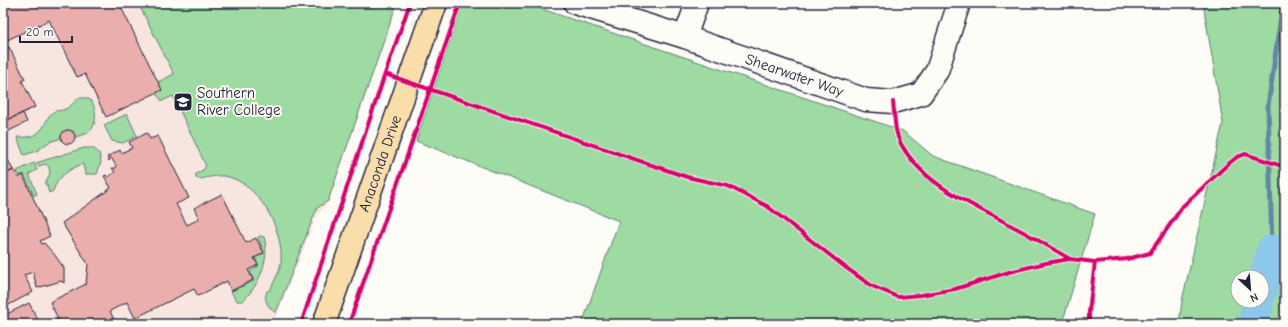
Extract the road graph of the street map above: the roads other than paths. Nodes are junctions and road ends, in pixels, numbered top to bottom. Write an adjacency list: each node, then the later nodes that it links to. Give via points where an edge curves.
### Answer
1 (436, 3): 6 (main road, Anaconda Drive)
2 (575, 3): 5 (street, Shearwater Way)
3 (697, 3): 5 (street)
4 (959, 3): 5 (street, Shearwater Way, via 937,71 921,94 893,102 866,100)
5 (685, 37)
6 (324, 324)

